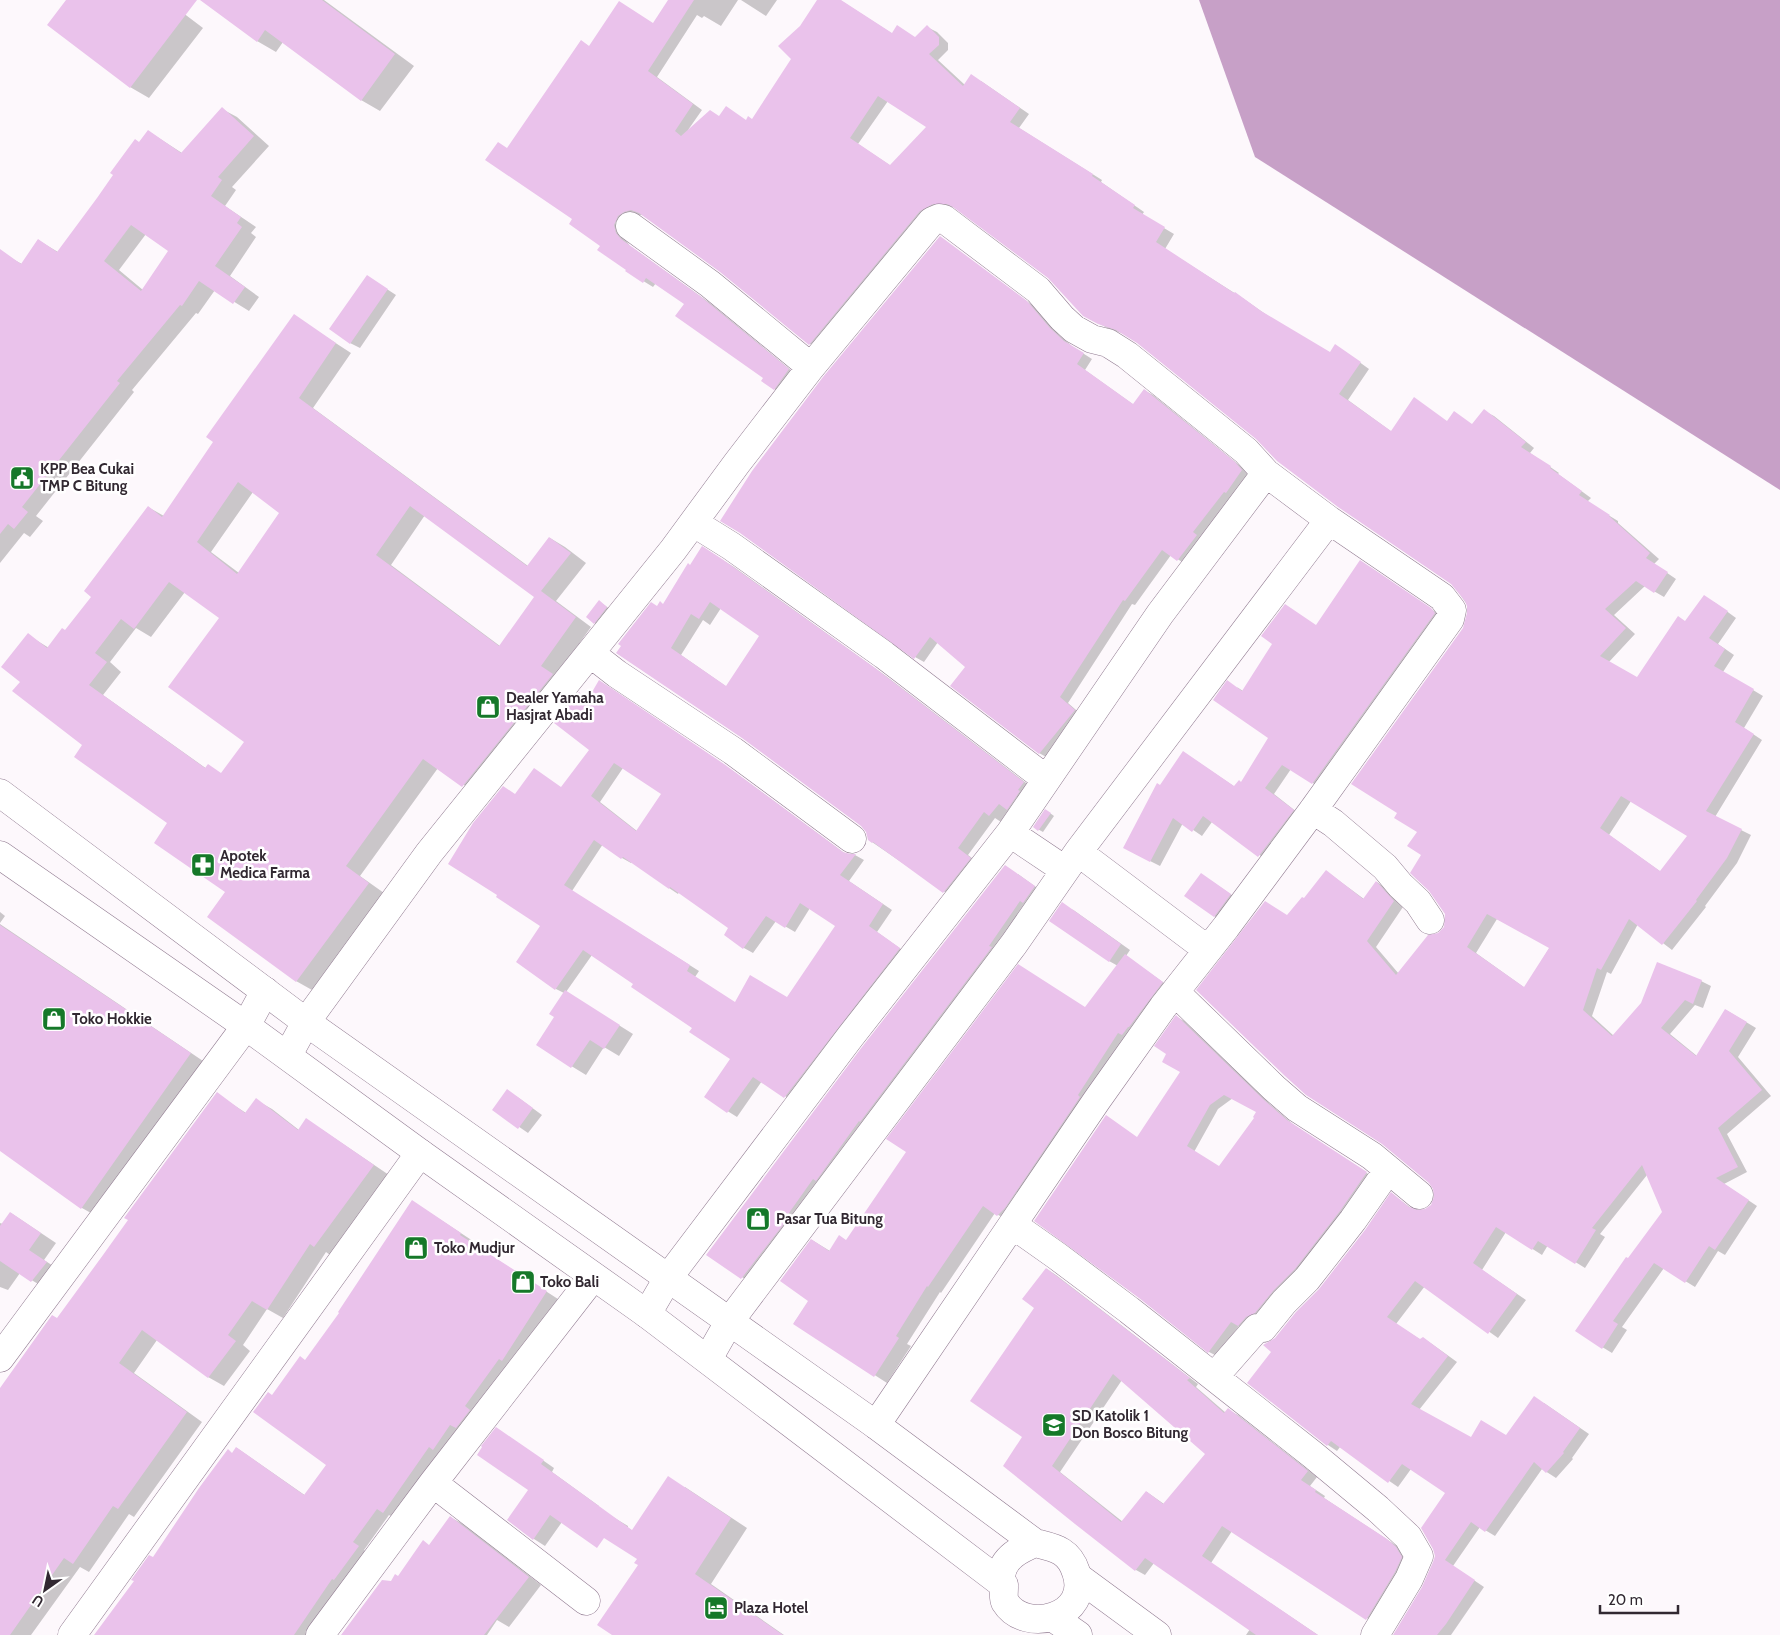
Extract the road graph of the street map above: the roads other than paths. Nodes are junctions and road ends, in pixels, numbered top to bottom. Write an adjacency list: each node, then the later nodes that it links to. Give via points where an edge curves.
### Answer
1 (630, 226): 2 (main road, via 710,284)
2 (811, 367): 3 (main road, via 932,221 944,219 1038,290 1074,329 1108,343 1142,367 1246,451); 5 (main road)
3 (1266, 473): 4 (main road); 7 (main road, via 1160,614)
4 (1328, 520): 9 (main road, via 1442,597 1452,610 1450,619); 13 (main road)
5 (694, 523): 6 (main road); 7 (main road, via 884,655)
6 (590, 654): 11 (main road, via 732,751); 18 (main road, via 429,854)
7 (1046, 779): 10 (main road)
8 (0, 793): 16 (main road)
9 (1313, 810): 14 (main road, via 1385,867 1418,902); 15 (main road)
10 (1010, 833): 13 (main road); 26 (main road, via 850,1037)
11 (852, 839)
12 (0, 855): 19 (main road)
13 (1071, 861): 15 (main road); 28 (main road, via 1014,944)
14 (1430, 920)
15 (1208, 950): 17 (main road)
16 (265, 991): 18 (main road); 19 (main road)
17 (1175, 992): 22 (main road, via 1297,1108 1372,1156); 24 (main road)
18 (306, 1022): 20 (main road); 26 (main road)
19 (246, 1026): 20 (main road); 29 (main road)
20 (288, 1055): 21 (main road)
21 (420, 1153): 25 (main road); 40 (main road)
22 (1388, 1170): 23 (main road); 31 (main road, via 1307,1280 1263,1328 1257,1328)
23 (1419, 1196)
24 (1013, 1225): 31 (main road); 32 (main road)
25 (593, 1277): 27 (main road); 33 (main road)
26 (668, 1278): 27 (main road); 28 (main road)
27 (647, 1314): 30 (main road)
28 (729, 1322): 30 (main road); 32 (main road)
29 (0, 1358)
30 (708, 1359): 36 (main road)
31 (1214, 1377): 44 (main road, via 1378,1509 1408,1537 1419,1556)
32 (876, 1425): 34 (main road)
33 (433, 1483): 37 (main road); 41 (main road)
34 (1035, 1543): 35 (main road, via 1055,1547 1066,1554); 36 (main road, via 1016,1552 1006,1563 1001,1576)
35 (1078, 1577): 38 (main road, via 1076,1598 1071,1607); 43 (main road)
36 (1004, 1585): 39 (main road)
37 (586, 1601)
38 (1055, 1619): 39 (main road); 42 (main road)
39 (1013, 1626)
40 (72, 1635)
41 (320, 1635)
42 (1078, 1635)
43 (1157, 1635)
44 (1375, 1635)

